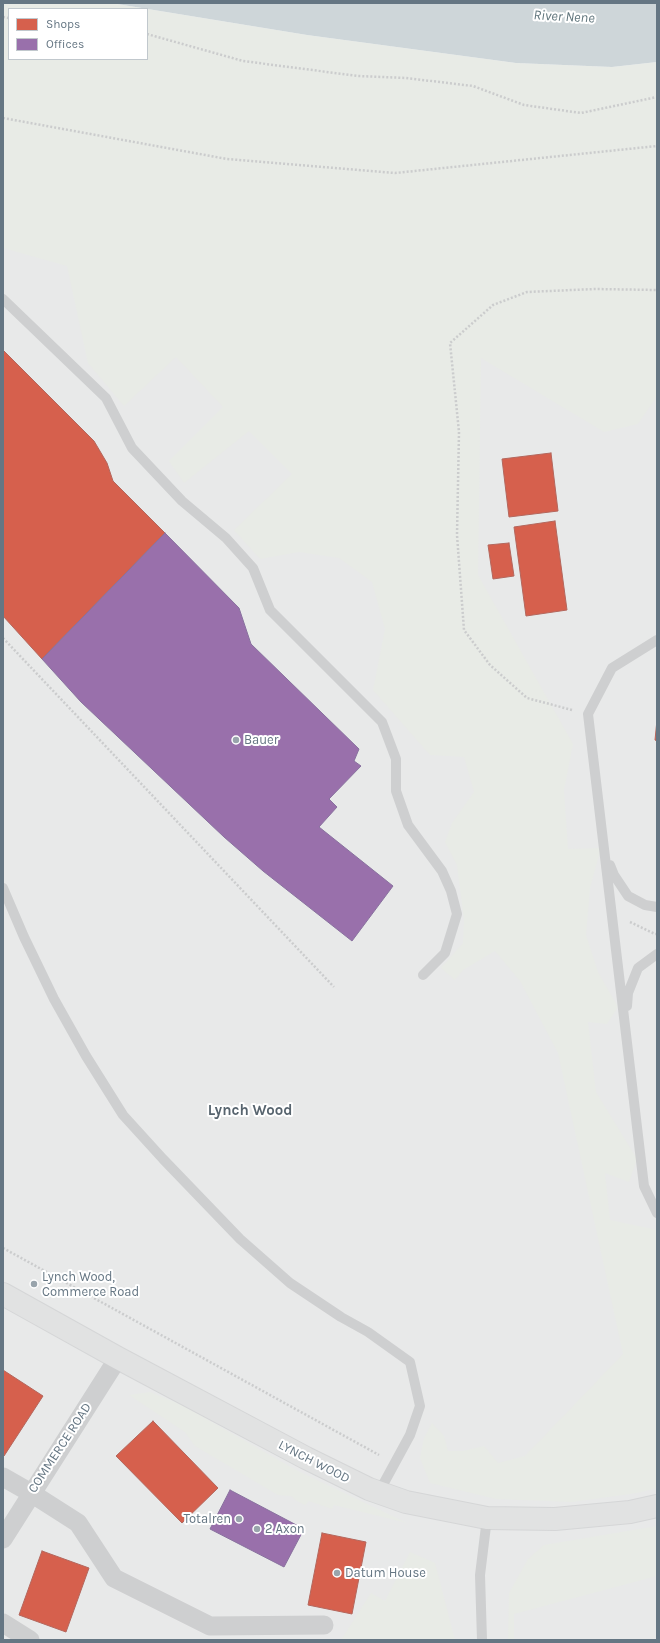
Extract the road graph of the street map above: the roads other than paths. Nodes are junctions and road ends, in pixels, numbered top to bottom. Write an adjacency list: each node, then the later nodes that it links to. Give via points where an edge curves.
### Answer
1 (3, 299): 7 (lane, via 106,398 132,448 182,501 226,538 253,568 270,610 382,722 396,759 396,791 408,824 442,871 452,890 457,914 445,952)
2 (657, 640): 3 (lane, via 612,668 588,714)
3 (604, 851): 5 (lane, via 614,875 628,896 645,905); 8 (lane)
4 (3, 888): 13 (lane, via 54,999 123,1115 240,1239 290,1283 410,1362 420,1406 410,1435)
5 (657, 907)
6 (657, 954): 8 (lane, via 638,968 628,993)
7 (423, 975)
8 (625, 1030): 9 (lane, via 644,1186)
9 (657, 1213)
10 (3, 1294): 11 (street, LYNCH WOOD)
11 (118, 1358): 13 (street, LYNCH WOOD, via 306,1458); 14 (street, COMMERCE ROAD)
12 (3, 1477): 14 (street)
13 (379, 1492): 16 (street, LYNCH WOOD, via 406,1502)
14 (31, 1493): 17 (street, COMMERCE ROAD); 19 (street, via 78,1523 114,1578 210,1626)
15 (657, 1506): 16 (street, LYNCH WOOD, via 630,1512 555,1519)
16 (487, 1518): 21 (lane, via 480,1575)
17 (3, 1539)
18 (3, 1623): 20 (street)
19 (324, 1625)
20 (28, 1639)
21 (482, 1640)

